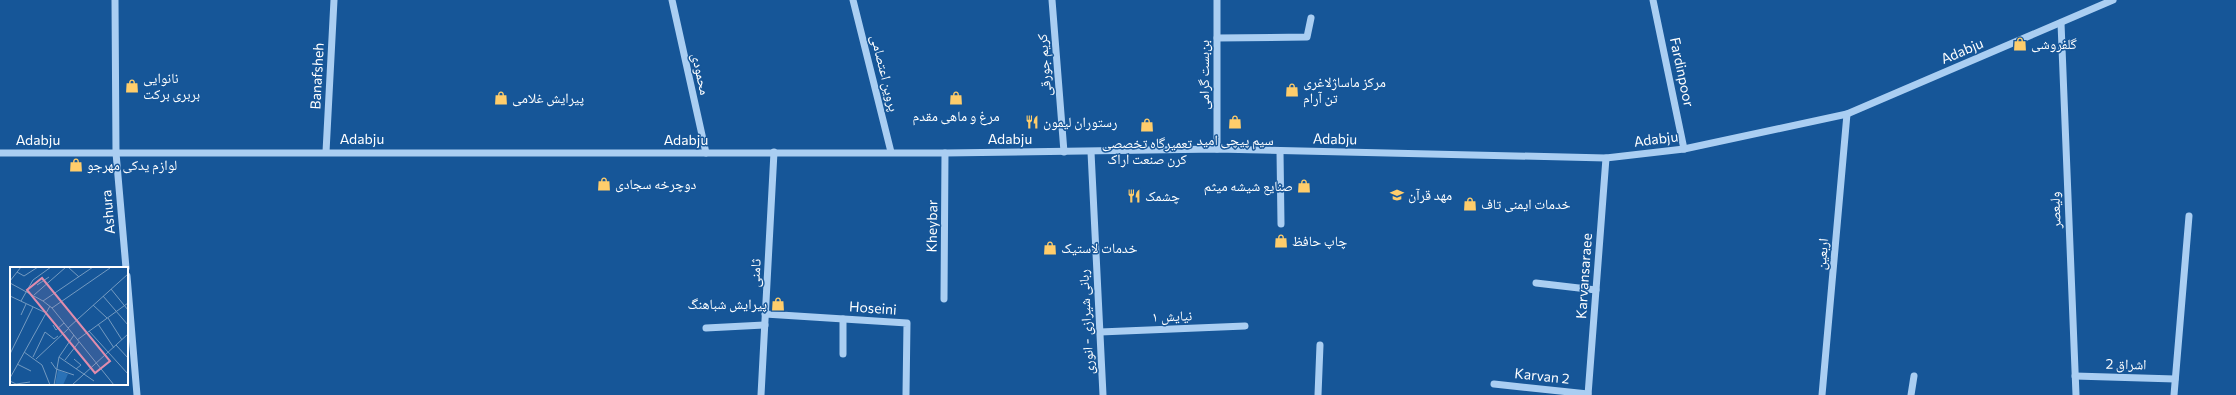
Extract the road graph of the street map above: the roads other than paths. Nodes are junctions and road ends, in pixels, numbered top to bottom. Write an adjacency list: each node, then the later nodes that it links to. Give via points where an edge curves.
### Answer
1 (115, 0): 22 (street, Ashura)
2 (334, 0): 16 (street, Banafsheh)
3 (672, 0): 23 (street, محمودی)
4 (853, 0): 18 (street, پروین اعتصامی)
5 (1052, 0): 19 (street, کریم جورقی)
6 (1217, 0): 11 (street, بن‌بست گرامی)
7 (1653, 0): 14 (street, Fardinpoor)
8 (2113, 0): 10 (street, Adabju)
9 (1311, 18): 11 (street, via 1307,38)
10 (2061, 23): 12 (street, Adabju); 42 (street, ولیعصر)
11 (1217, 38): 13 (street, بن‌بست گرامی)
12 (1847, 114): 14 (street, Adabju); 51 (street, اربعین)
13 (1217, 149): 15 (street, Adabju); 20 (street, Adabju)
14 (1684, 149): 25 (street, Adabju)
15 (1280, 151): 25 (street, Adabju); 27 (street)
16 (326, 152): 22 (street, Adabju); 23 (street, Adabju)
17 (774, 152): 18 (street, Adabju); 23 (street, Adabju); 33 (street, ثامنی)
18 (891, 152): 24 (street, Adabju)
19 (1064, 152): 20 (street, Adabju); 24 (street, Adabju)
20 (1091, 152): 38 (street, ربانی شیرازی - انوری)
21 (0, 153): 22 (street, Adabju)
22 (116, 153): 28 (street, Ashura)
23 (706, 153)
24 (945, 153): 32 (street, Kheybar)
25 (1606, 158): 31 (street, Karvansaraee)
26 (2189, 216): 43 (street)
27 (1281, 224)
28 (126, 267)
29 (1536, 283): 31 (street)
30 (128, 288): 47 (street)
31 (1596, 290): 46 (street, Karvansaraee)
32 (944, 299)
33 (766, 314): 34 (street, Hoseini); 35 (street, ثامنی)
34 (843, 319): 40 (street); 45 (street, Hoseini, via 907,323)
35 (765, 325): 37 (street); 48 (street, ثامنی)
36 (1245, 326): 38 (street, نیایش ۱)
37 (706, 328)
38 (1100, 332): 49 (street, ربانی شیرازی - انوری)
39 (1320, 344): 50 (street)
40 (843, 354)
41 (1914, 376): 52 (street)
42 (2075, 376): 43 (street, اشراق 2); 53 (street, ولیعصر)
43 (2175, 379): 54 (street)
44 (1494, 384): 46 (street, Karvan 2)
45 (906, 394)
46 (1588, 394)
47 (137, 395)
48 (761, 395)
49 (1102, 395)
50 (1318, 395)
51 (1822, 395)
52 (1910, 395)
53 (2076, 395)
54 (2174, 395)

